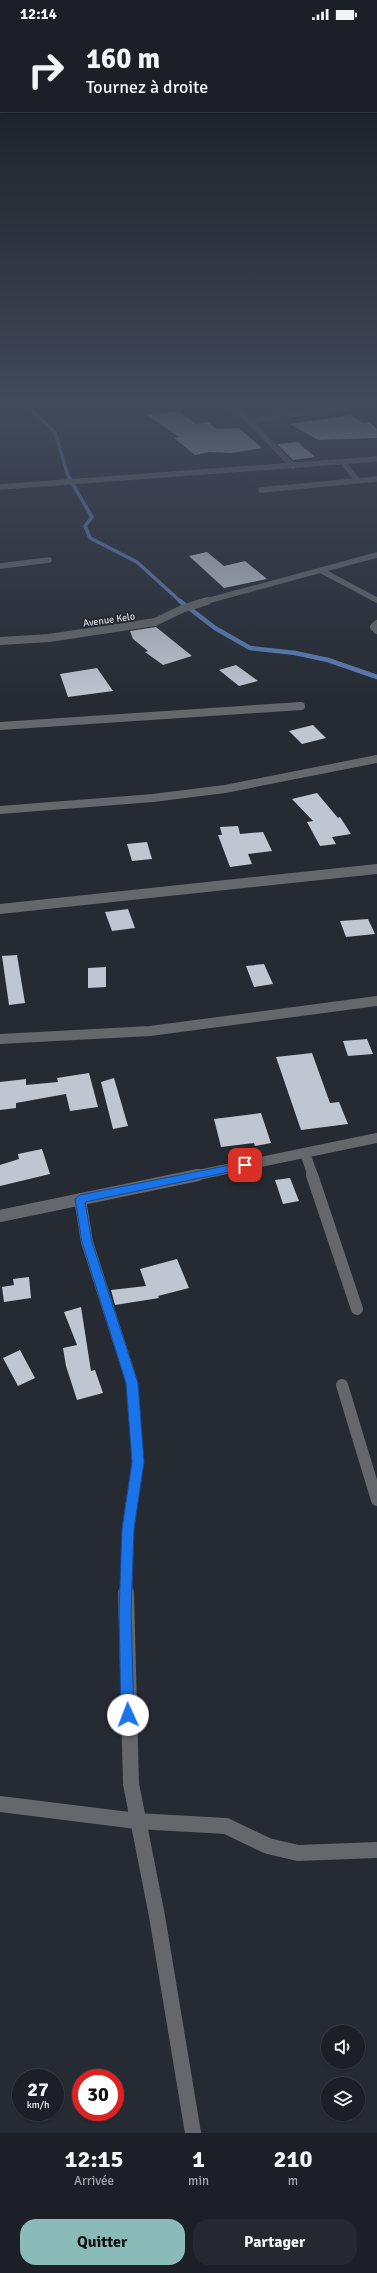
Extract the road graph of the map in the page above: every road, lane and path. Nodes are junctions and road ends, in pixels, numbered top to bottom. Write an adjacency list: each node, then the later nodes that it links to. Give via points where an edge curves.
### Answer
1 (377, 556): 4 (street, Avenue Kelo)
2 (49, 560): 3 (street)
3 (0, 566)
4 (322, 571): 5 (street); 8 (street, Avenue Kelo, via 215,597 155,622 49,638)
5 (377, 600)
6 (377, 624): 7 (street, via 374,627)
7 (377, 630)
8 (0, 641)
9 (301, 706): 10 (street)
10 (0, 726)
11 (377, 759): 12 (street, via 275,781 205,792)
12 (0, 810)
13 (377, 869): 14 (street)
14 (0, 909)
15 (377, 1001): 16 (street, via 150,1031)
16 (0, 1039)
17 (377, 1138): 18 (street)
18 (305, 1153): 19 (street); 21 (street)
19 (80, 1199): 20 (street); 25 (street, via 89,1249 132,1383 138,1462 128,1529 125,1612 131,1784)
20 (0, 1216)
21 (357, 1308)
22 (342, 1385): 23 (street)
23 (377, 1500)
24 (0, 1804): 25 (street)
25 (137, 1821): 26 (street, via 226,1826 268,1846 298,1853); 27 (street, via 157,1916)
26 (377, 1850)
27 (193, 2133)

